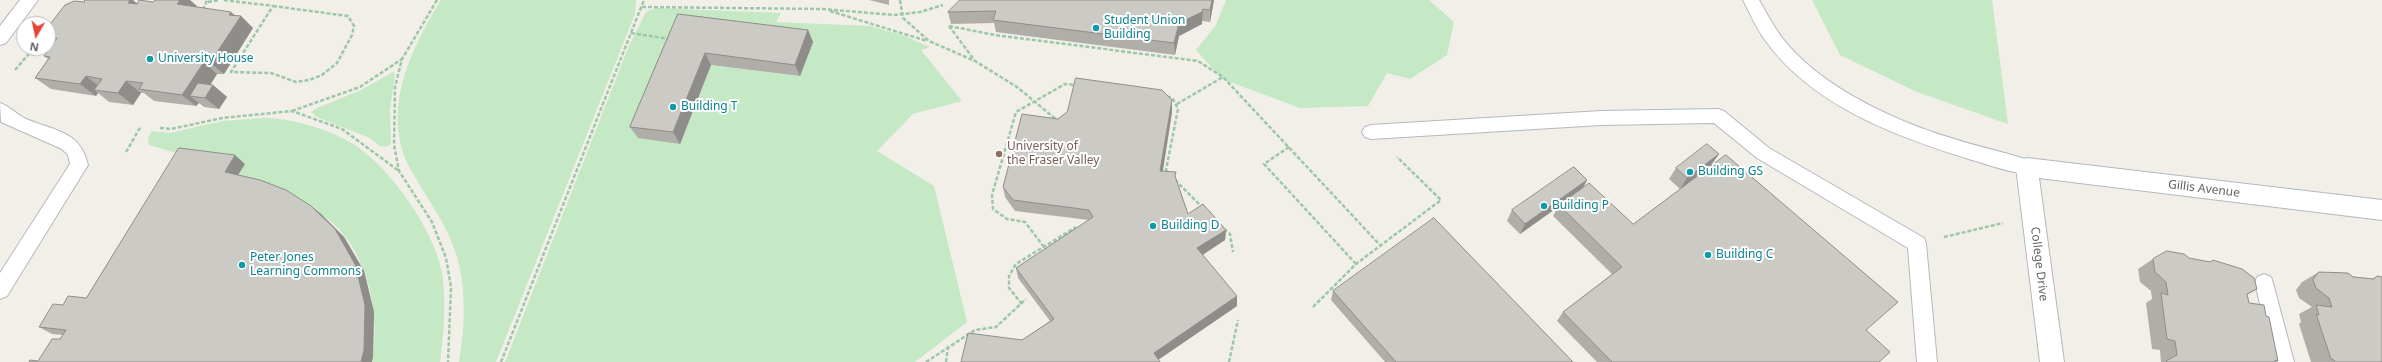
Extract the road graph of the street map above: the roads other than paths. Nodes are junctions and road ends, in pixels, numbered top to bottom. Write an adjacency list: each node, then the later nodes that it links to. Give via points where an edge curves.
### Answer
1 (30, 0): 3 (lane)
2 (1751, 0): 6 (lane, via 1777,46 1812,78 1858,107 1909,131 1963,150)
3 (0, 38)
4 (0, 110): 9 (lane, via 24,126 58,138 74,149 79,165)
5 (1372, 132): 10 (lane, via 1601,118 1718,116 1763,153 1917,244)
6 (2027, 166): 7 (street, Gillis Avenue); 11 (street, College Drive)
7 (2382, 210)
8 (2264, 282): 12 (lane)
9 (0, 290)
10 (1927, 362)
11 (2052, 362)
12 (2284, 362)

